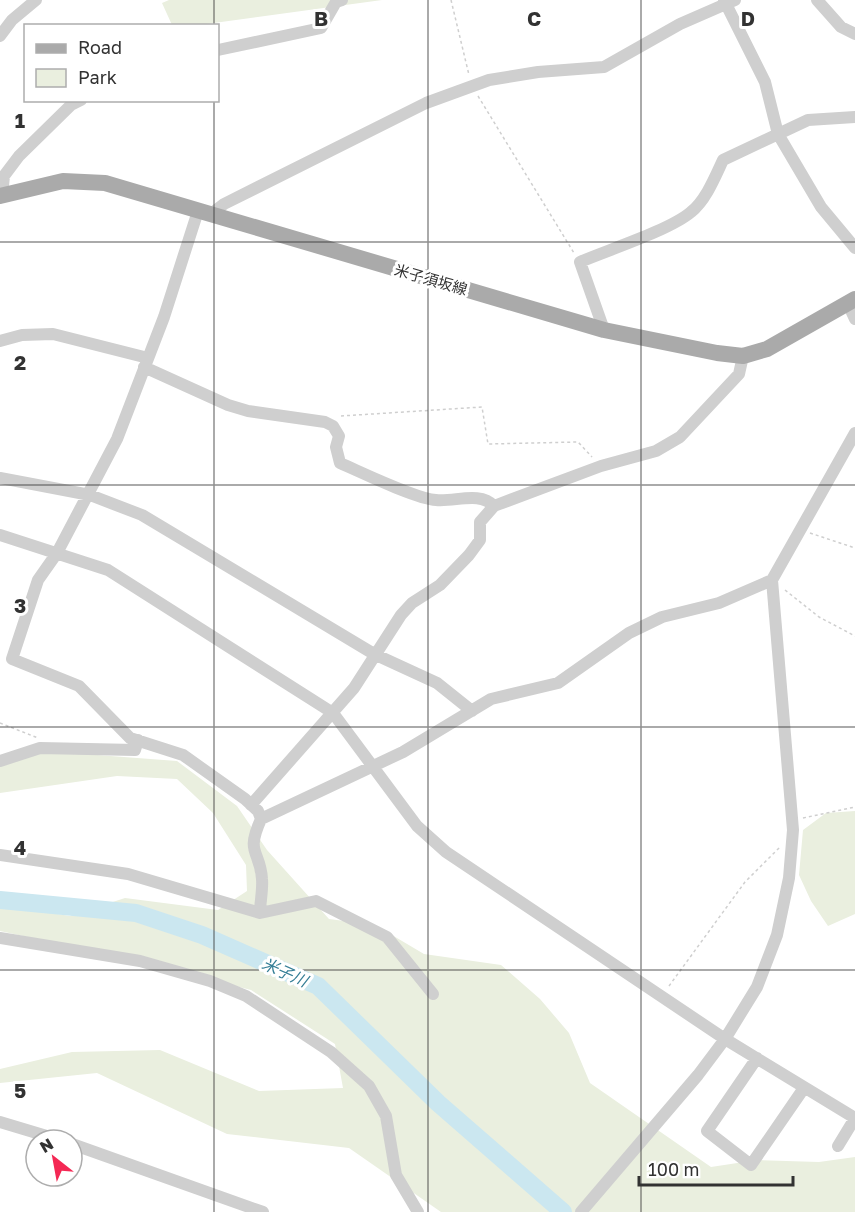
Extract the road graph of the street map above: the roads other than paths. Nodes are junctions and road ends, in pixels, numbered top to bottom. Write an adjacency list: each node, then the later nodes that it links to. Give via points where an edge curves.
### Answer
1 (36, 0): 6 (street)
2 (342, 0): 7 (street, via 336,2 321,28)
3 (817, 0): 5 (street, via 841,27)
4 (728, 1): 10 (street, via 765,82); 12 (street, via 604,67 489,80 426,103)
5 (855, 34)
6 (0, 36)
7 (219, 50)
8 (77, 102): 11 (street, via 19,156 3,176)
9 (855, 117): 10 (street, via 808,120)
10 (778, 134): 13 (street, via 821,207); 15 (street, via 723,160 692,211 580,262)
11 (1, 196): 12 (main road, 米子須坂線, via 63,182 86,181)
12 (204, 212): 15 (main road, 米子須坂線); 18 (street)
13 (855, 248)
14 (852, 307): 17 (main road, 米子須坂線, via 767,349)
15 (604, 330): 17 (main road, 米子須坂線, via 661,344)
16 (0, 341): 18 (street, via 22,335 53,334)
17 (743, 356): 22 (street, via 739,374 680,437 656,451 601,466)
18 (146, 362): 21 (street, via 117,439); 22 (street, via 228,405 333,426 339,436 336,447 340,463 434,501 478,498)
19 (855, 433): 25 (street)
20 (0, 478): 21 (street)
21 (90, 495): 24 (street); 26 (street, via 142,515)
22 (494, 507): 26 (street, via 480,522 480,540 470,555 440,585 412,603)
23 (0, 536): 24 (street)
24 (57, 553): 28 (street, via 108,570); 29 (street, via 38,580 12,659 79,686 130,738)
25 (772, 580): 27 (street, via 719,603 662,617 629,633 558,683 490,699); 38 (street, via 792,820 789,878 777,935 758,987)
26 (374, 654): 27 (street, via 437,683); 28 (street)
27 (472, 711): 31 (street, via 403,752)
28 (333, 713): 31 (street); 32 (street)
29 (138, 740): 30 (street, via 135,750 40,748); 32 (street, via 183,755)
30 (0, 761)
31 (370, 766): 33 (street); 38 (street, via 417,826 446,852)
32 (251, 805): 33 (street)
33 (261, 819): 35 (street, via 253,837 253,853 262,878)
34 (0, 855): 35 (street, via 128,874)
35 (260, 913): 37 (street, via 315,901 343,914 387,937)
36 (0, 938): 47 (street, via 140,960 246,996 331,1052 369,1086 386,1116 396,1175)
37 (433, 994)
38 (725, 1039): 39 (street); 48 (street)
39 (757, 1058): 40 (street); 40 (street, via 707,1131 751,1166)
40 (804, 1088): 41 (street)
41 (855, 1118): 44 (street)
42 (0, 1122): 43 (street)
43 (24, 1129)
44 (838, 1146)
45 (84, 1148): 46 (street)
46 (263, 1212)
47 (418, 1212)
48 (581, 1212)

